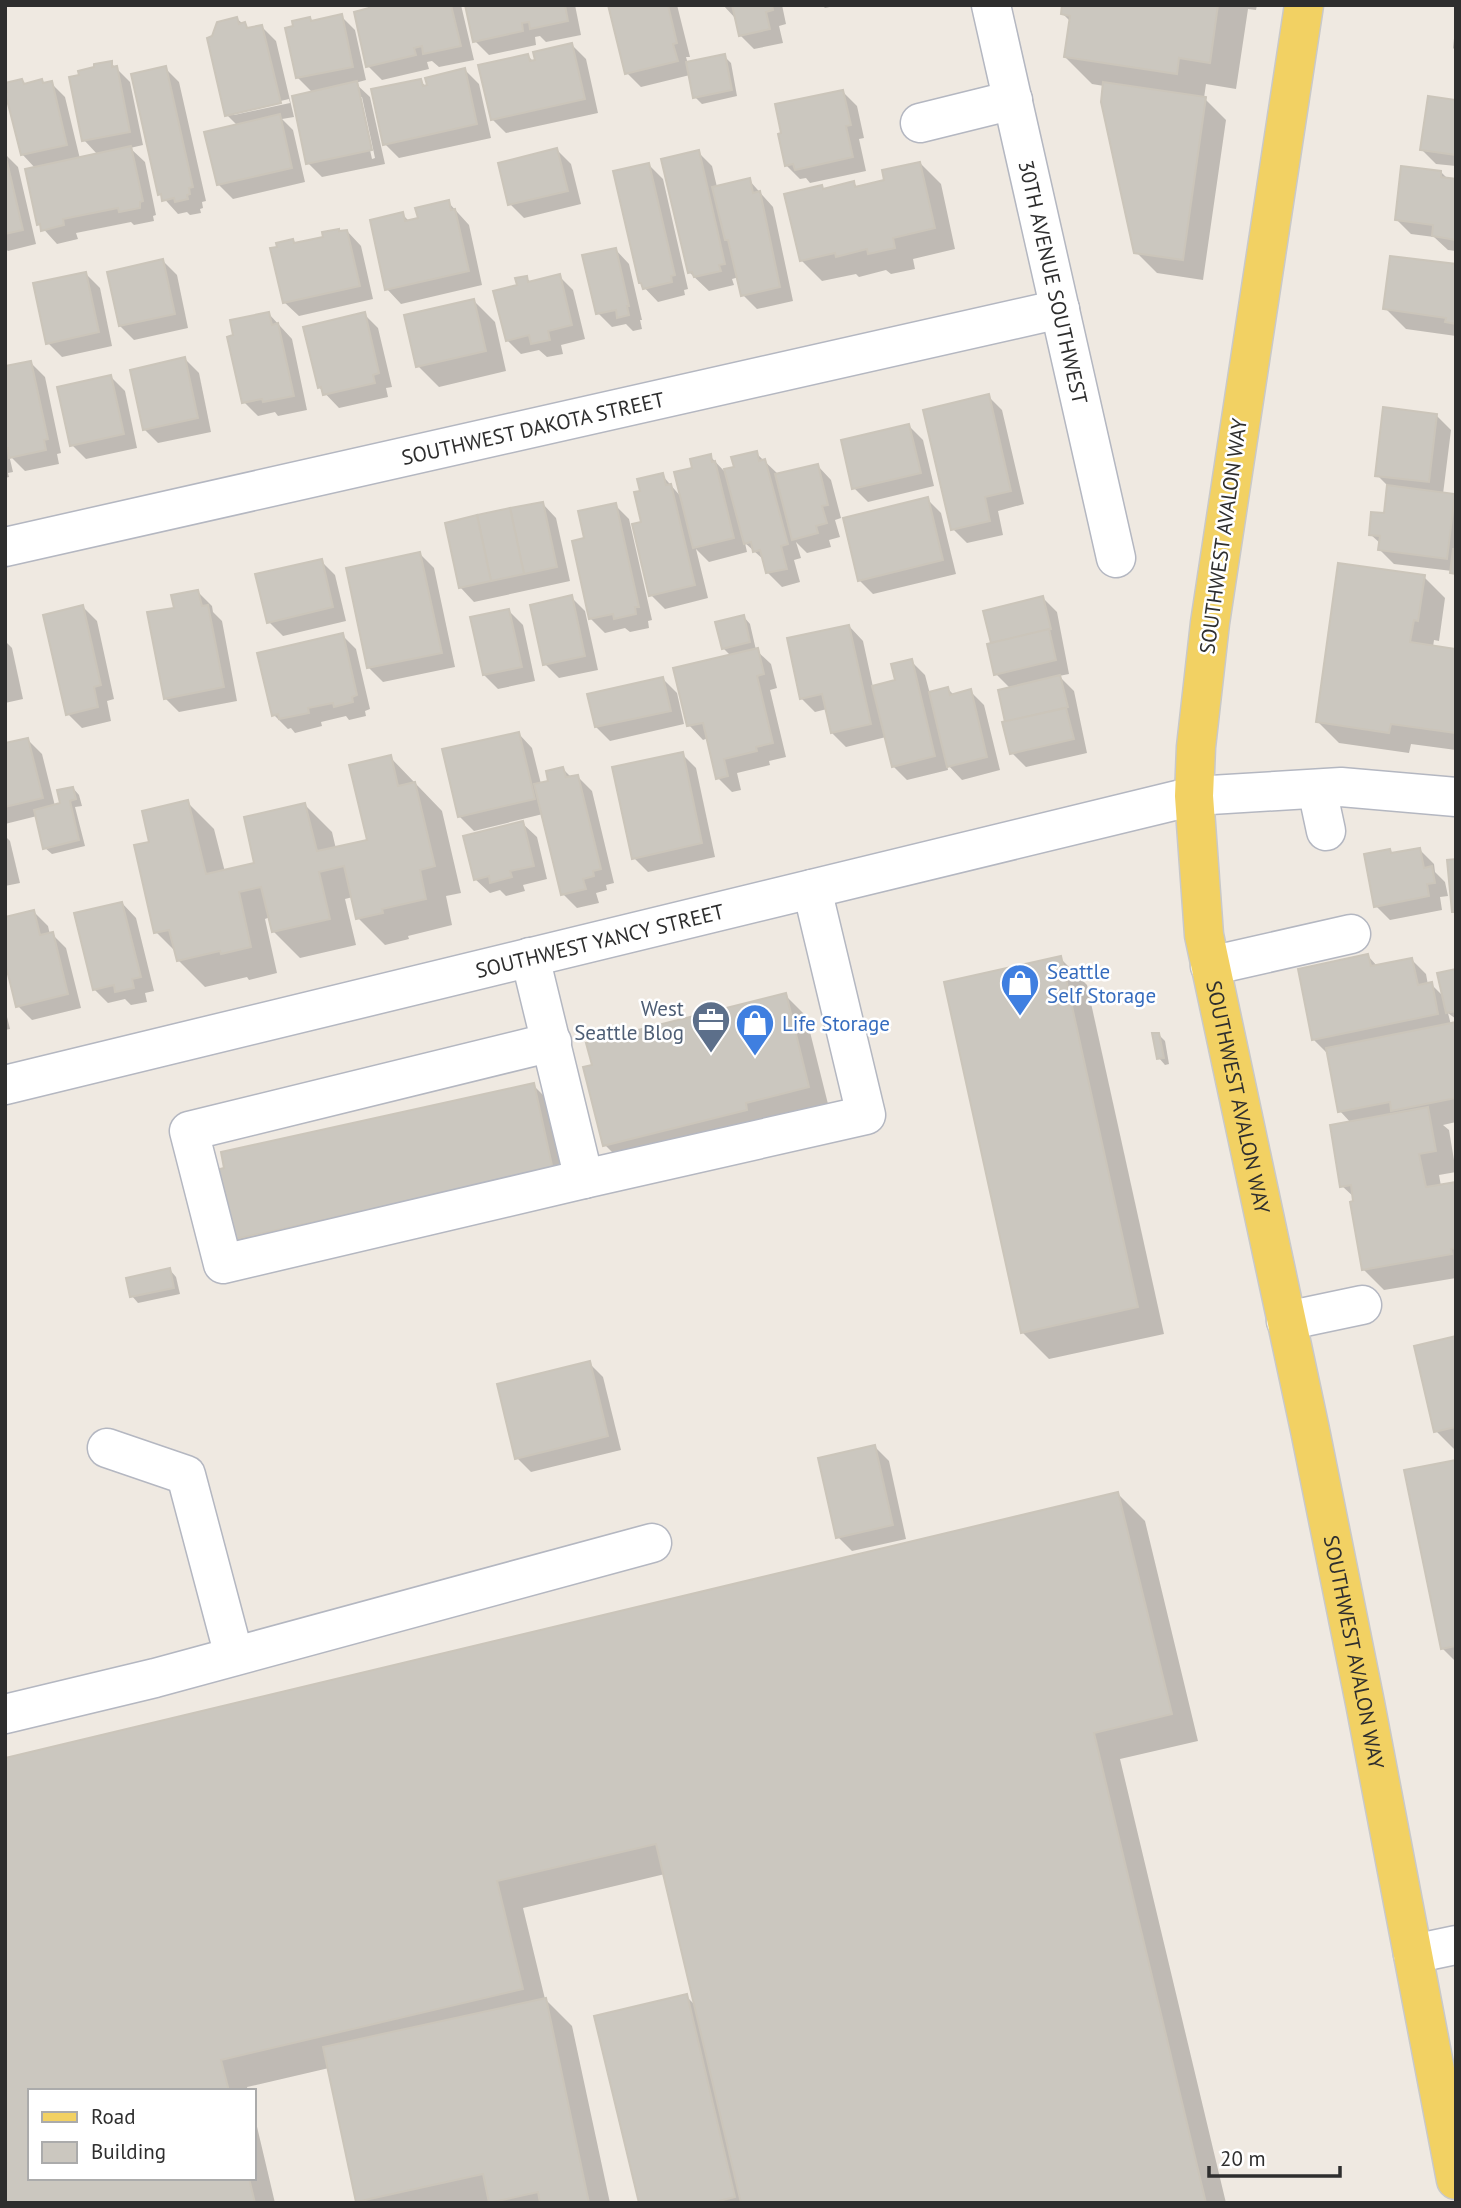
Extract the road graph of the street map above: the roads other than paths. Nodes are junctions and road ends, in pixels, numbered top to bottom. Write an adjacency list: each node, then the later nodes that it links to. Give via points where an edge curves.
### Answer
1 (991, 5): 3 (street, 30TH AVENUE SOUTHWEST)
2 (1304, 5): 9 (main road, SOUTHWEST AVALON WAY, via 1212,609)
3 (1013, 100): 4 (street); 5 (street, 30TH AVENUE SOUTHWEST)
4 (920, 123)
5 (1060, 309): 6 (street, SOUTHWEST DAKOTA STREET); 7 (street, 30TH AVENUE SOUTHWEST)
6 (5, 547)
7 (1116, 558)
8 (1317, 789): 9 (street, SOUTHWEST YANCY STREET); 10 (street, SOUTHWEST YANCY STREET); 11 (street)
9 (1194, 796): 12 (street, SOUTHWEST YANCY STREET); 15 (main road, SOUTHWEST AVALON WAY)
10 (1456, 797)
11 (1326, 831)
12 (812, 889): 14 (street, SOUTHWEST YANCY STREET); 18 (street, via 866,1115)
13 (1351, 934): 15 (street)
14 (530, 957): 16 (street); 17 (street, SOUTHWEST YANCY STREET)
15 (1210, 966): 20 (main road, SOUTHWEST AVALON WAY)
16 (552, 1042): 18 (street); 18 (street, via 189,1131 223,1264)
17 (5, 1085)
18 (584, 1180)
19 (1362, 1305): 20 (street)
20 (1286, 1321): 26 (main road, SOUTHWEST AVALON WAY)
21 (107, 1448): 23 (street, via 186,1475)
22 (652, 1543): 23 (street)
23 (234, 1656): 24 (street)
24 (5, 1714)
25 (1456, 1945): 26 (street)
26 (1413, 1954): 27 (main road, SOUTHWEST AVALON WAY)
27 (1454, 2157)

